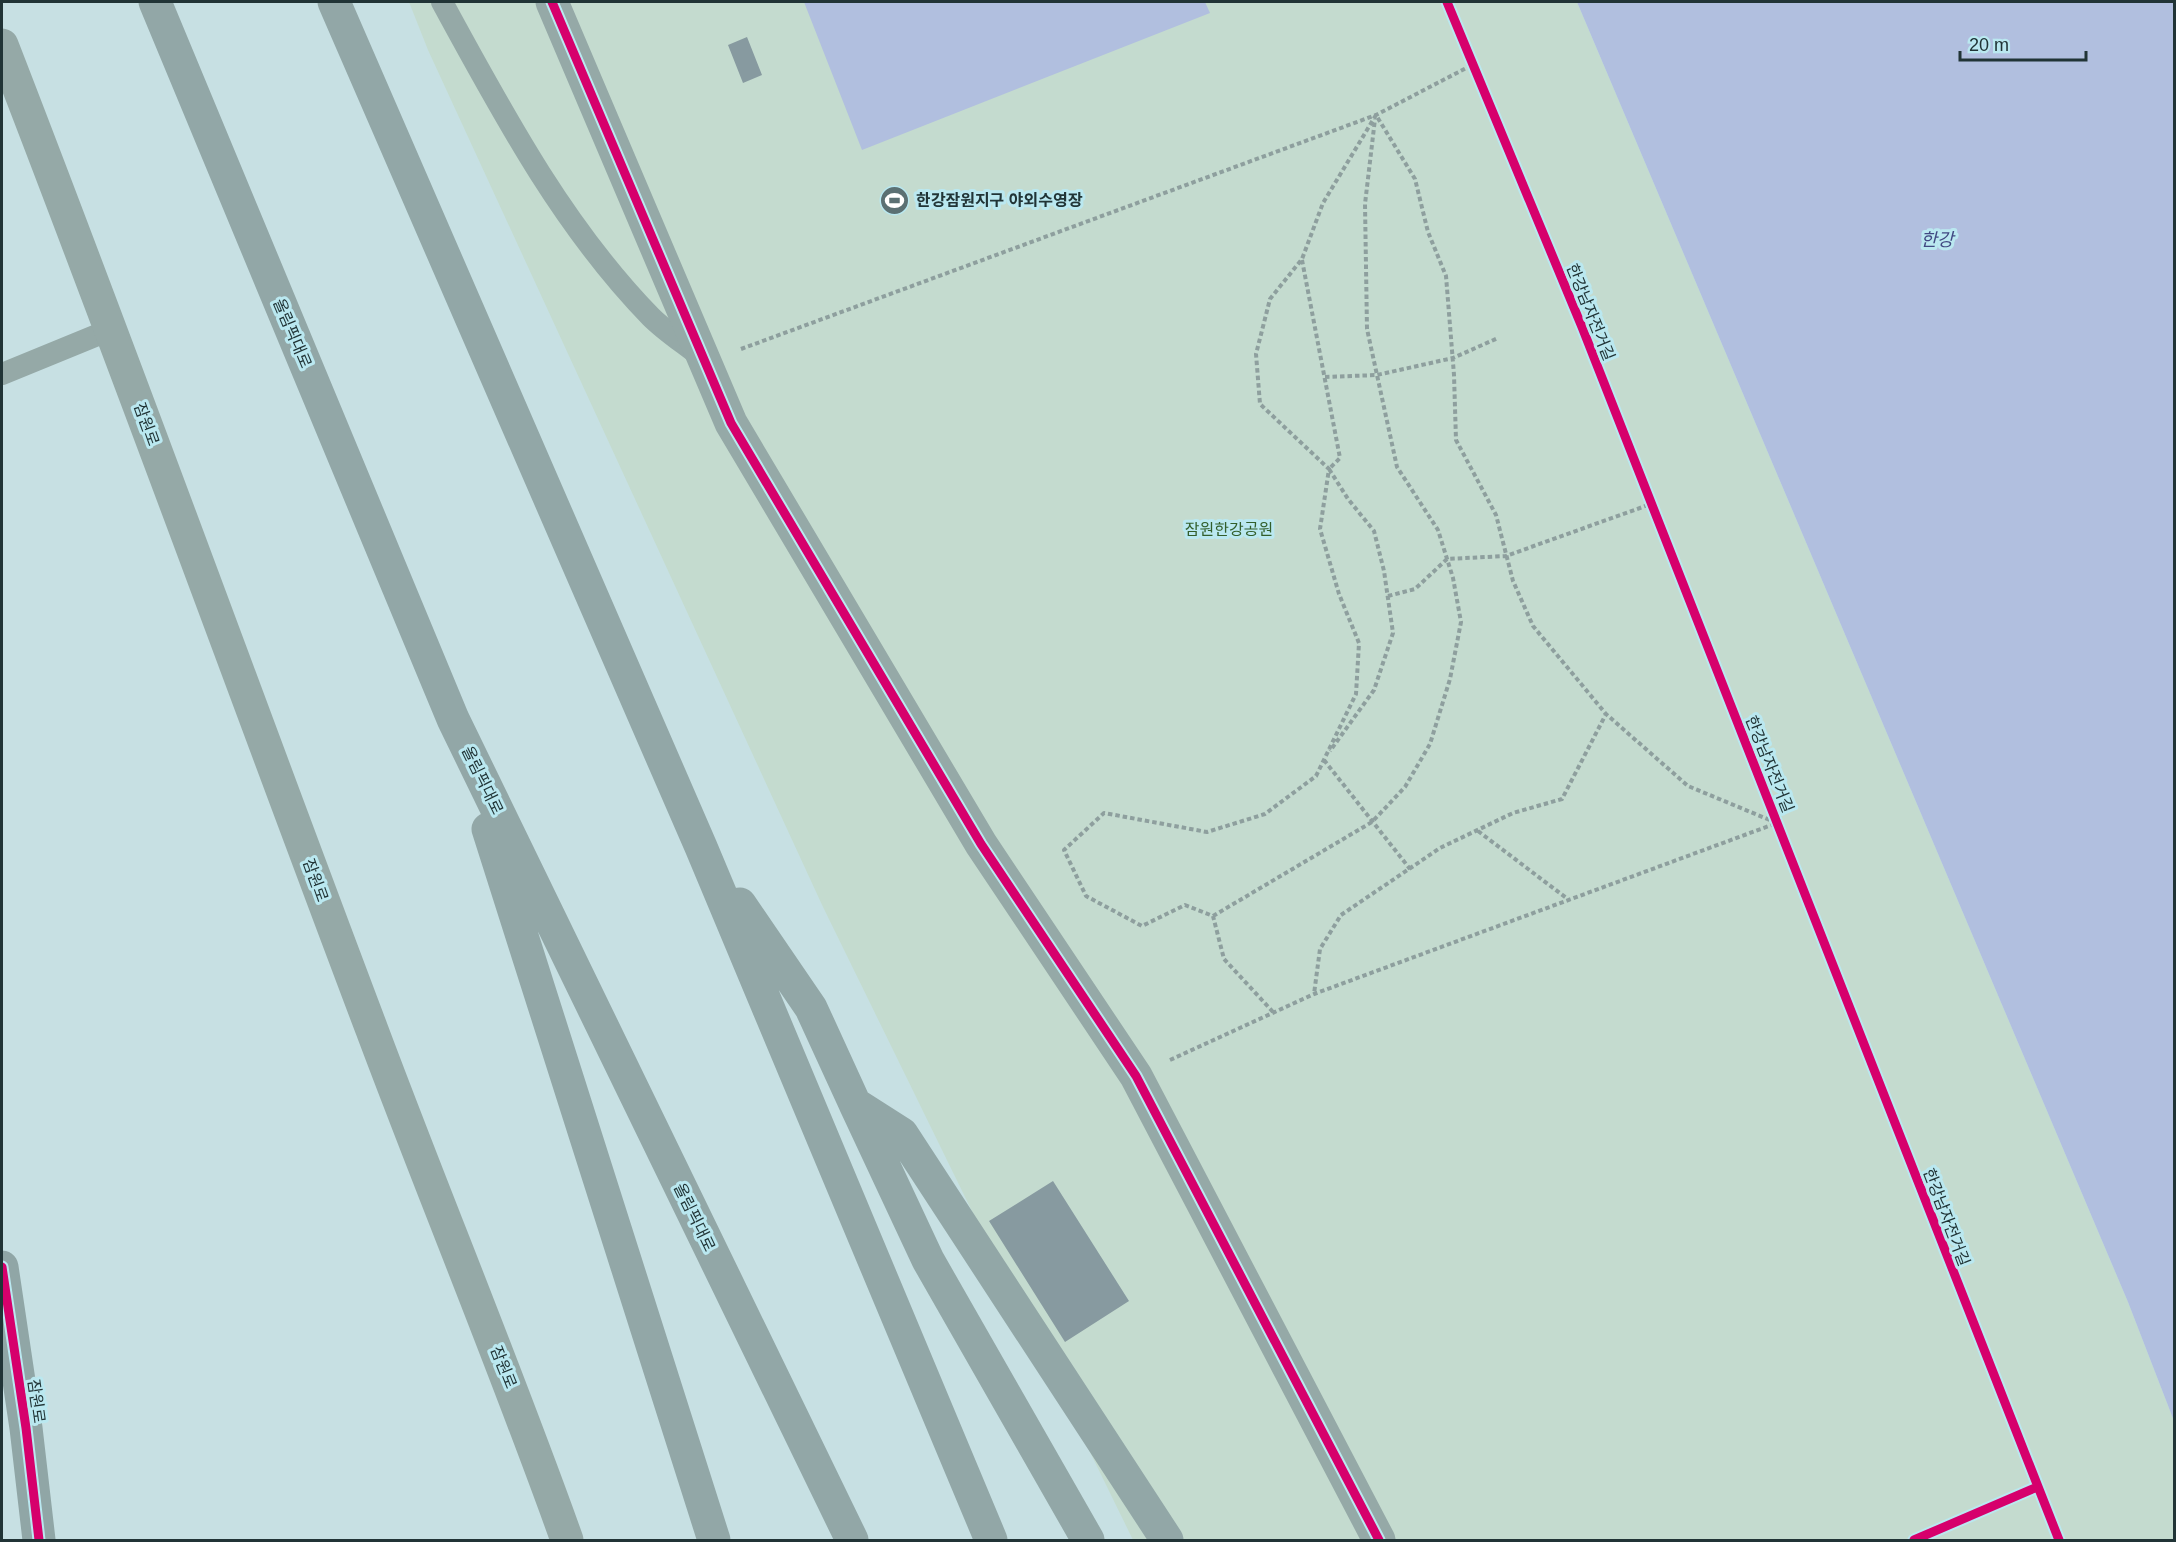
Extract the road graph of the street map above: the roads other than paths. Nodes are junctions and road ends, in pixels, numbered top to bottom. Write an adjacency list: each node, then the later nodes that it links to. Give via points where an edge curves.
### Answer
1 (155, 2): 9 (highway, 올림픽대로)
2 (334, 2): 10 (highway)
3 (442, 2): 7 (lane, via 508,123 594,252 652,318)
4 (552, 2): 7 (street)
5 (2, 45): 6 (street, 잠원로)
6 (112, 329): 8 (lane); 14 (street, 잠원로, via 369,1023 517,1400)
7 (707, 362): 20 (street, via 731,423 981,844 1136,1076)
8 (2, 374)
9 (453, 719): 15 (highway); 16 (highway, 올림픽대로)
10 (701, 847): 11 (highway, via 811,1008); 17 (highway)
11 (855, 1104): 18 (highway, via 928,1260); 19 (highway, via 902,1134)
12 (2, 1267): 13 (main road, 잠원로)
13 (39, 1540)
14 (567, 1540)
15 (714, 1540)
16 (852, 1540)
17 (991, 1540)
18 (1088, 1540)
19 (1167, 1540)
20 (1379, 1540)

